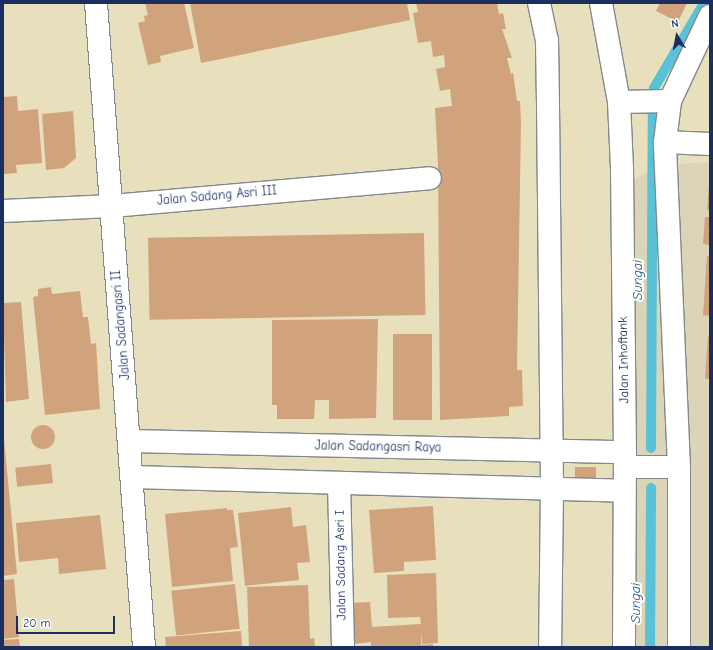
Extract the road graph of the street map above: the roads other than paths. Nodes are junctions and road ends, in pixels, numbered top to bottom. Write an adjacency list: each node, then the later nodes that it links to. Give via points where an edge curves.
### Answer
1 (96, 3): 10 (street, Jalan Sadangasri II)
2 (538, 3): 13 (street, via 547,47)
3 (601, 3): 6 (street, Jalan Inhoftank)
4 (710, 16): 5 (street)
5 (670, 101): 6 (street); 7 (street)
6 (619, 102): 14 (street, Jalan Inhoftank)
7 (665, 142): 8 (street); 15 (street)
8 (710, 144)
9 (430, 178): 10 (street, Jalan Sadang Asri III)
10 (112, 206): 11 (street, Jalan Sadang Asri III); 12 (street, Jalan Sadangasri II)
11 (3, 211)
12 (130, 441): 13 (street, Jalan Sadangasri Raya); 16 (street, Jalan Sadangasri II)
13 (550, 451): 14 (street, Jalan Sadangasri Raya); 18 (street)
14 (625, 459): 15 (street, Jalan Sadangasri Raya); 19 (street, Jalan Inhoftank)
15 (679, 467): 24 (street)
16 (132, 477): 17 (street); 20 (street, Jalan Sadangasri II)
17 (339, 483): 18 (street); 21 (street, Jalan Sadang Asri I)
18 (552, 490): 19 (street); 22 (street)
19 (624, 491): 23 (street, Jalan Inhoftank)
20 (144, 647)
21 (343, 647)
22 (550, 647)
23 (624, 647)
24 (678, 647)

